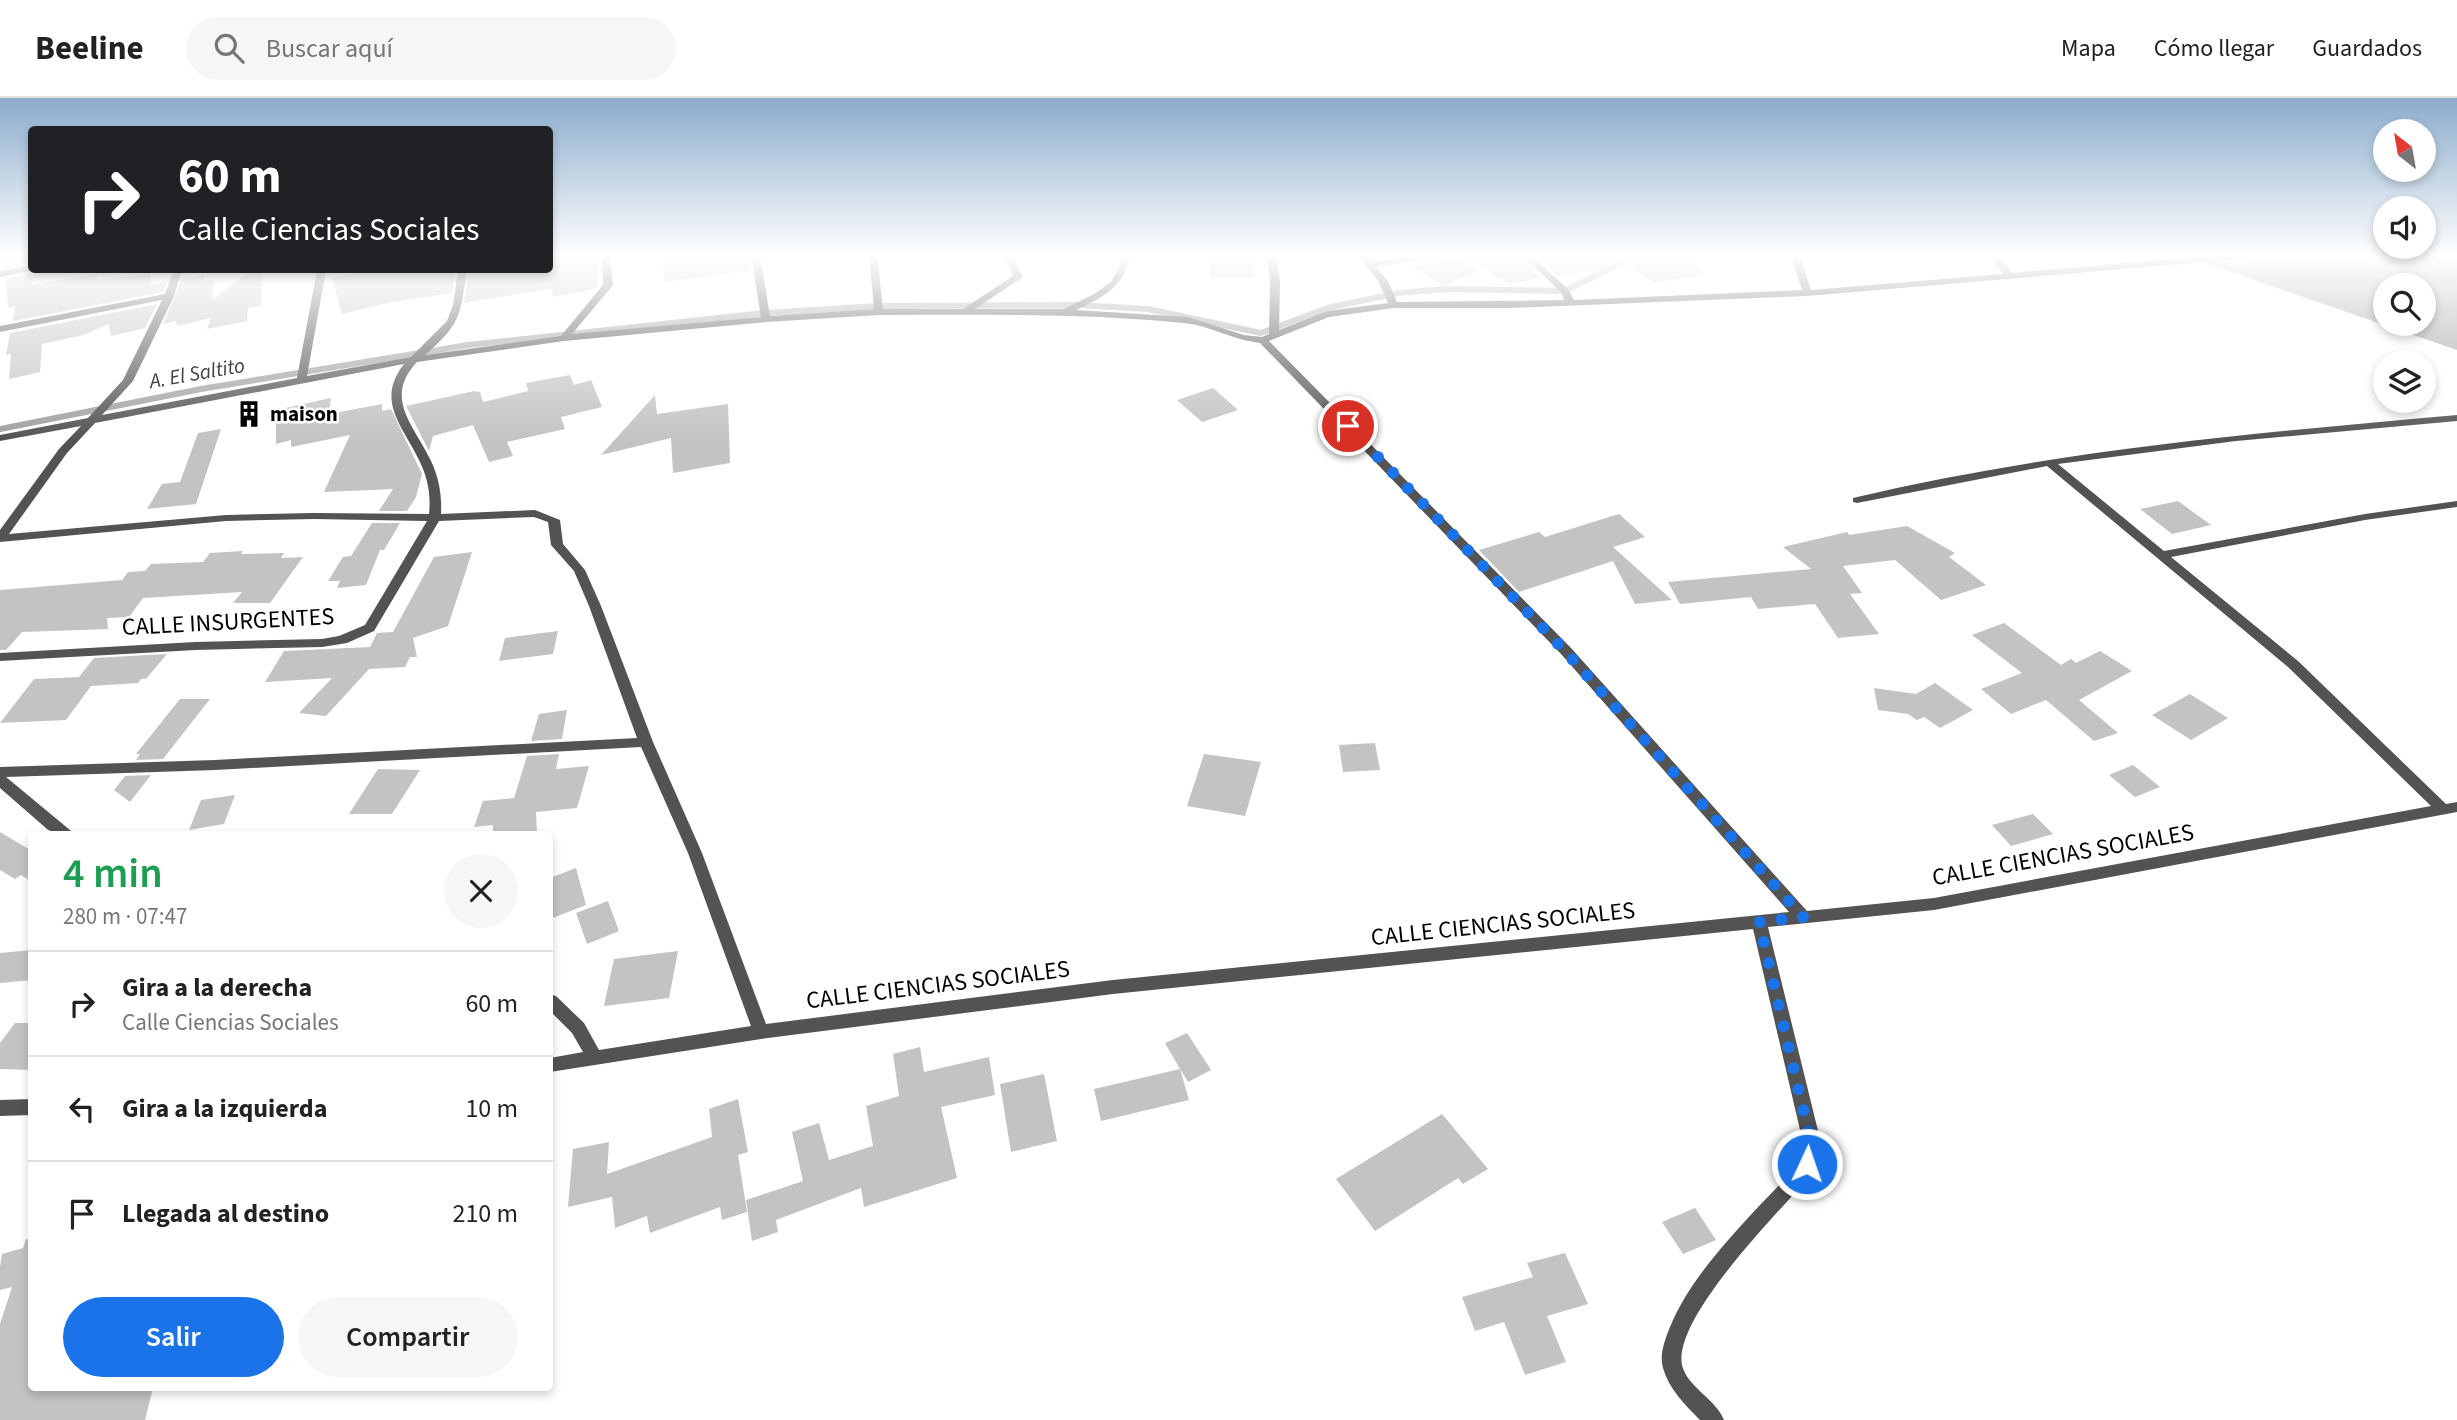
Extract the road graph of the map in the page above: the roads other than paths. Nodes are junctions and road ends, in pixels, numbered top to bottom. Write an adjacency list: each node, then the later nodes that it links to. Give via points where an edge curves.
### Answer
1 (63, 317): 11 (street)
2 (159, 317): 17 (street, via 128,381)
3 (313, 317): 15 (street)
4 (454, 317): 14 (street)
5 (582, 317): 13 (street)
6 (804, 317): 10 (street)
7 (1136, 317): 12 (street, via 1188,320 1244,338)
8 (1271, 317): 12 (street)
9 (1319, 317): 12 (street)
10 (766, 319): 13 (street)
11 (0, 329)
12 (1268, 337): 31 (street, via 1566,652)
13 (564, 338): 14 (street)
14 (414, 359): 15 (street); 22 (street, via 396,385 396,400 427,460 439,500)
15 (302, 378): 17 (street)
16 (2457, 418): 19 (street, via 2236,438)
17 (91, 420): 18 (street); 23 (street)
18 (0, 438)
19 (2049, 462): 20 (street); 24 (street)
20 (1857, 500)
21 (2457, 503): 24 (street)
22 (435, 518): 23 (street, via 226,518); 25 (street, CALLE INSURGENTES, via 370,628 342,640); 26 (street, via 535,513 554,520 557,545 579,570)
23 (0, 538)
24 (2163, 555): 29 (street, via 2292,664)
25 (0, 657)
26 (646, 741): 27 (street, via 229,765); 34 (street, via 695,853)
27 (0, 772)
28 (0, 780): 30 (street)
29 (2450, 808): 31 (street, CALLE CIENCIAS SOCIALES, via 1934,904)
30 (62, 831)
31 (1803, 917): 32 (street, CALLE CIENCIAS SOCIALES)
32 (1759, 922): 34 (street, CALLE CIENCIAS SOCIALES, via 1113,986); 39 (street, via 1812,1147 1797,1178 1697,1294 1680,1323 1672,1365)
33 (553, 1004): 35 (street, via 578,1028)
34 (761, 1032): 35 (street, CALLE CIENCIAS SOCIALES)
35 (595, 1059): 36 (street, CALLE CIENCIAS SOCIALES)
36 (553, 1065)
37 (28, 1107): 38 (street)
38 (0, 1108)
39 (1714, 1420)

